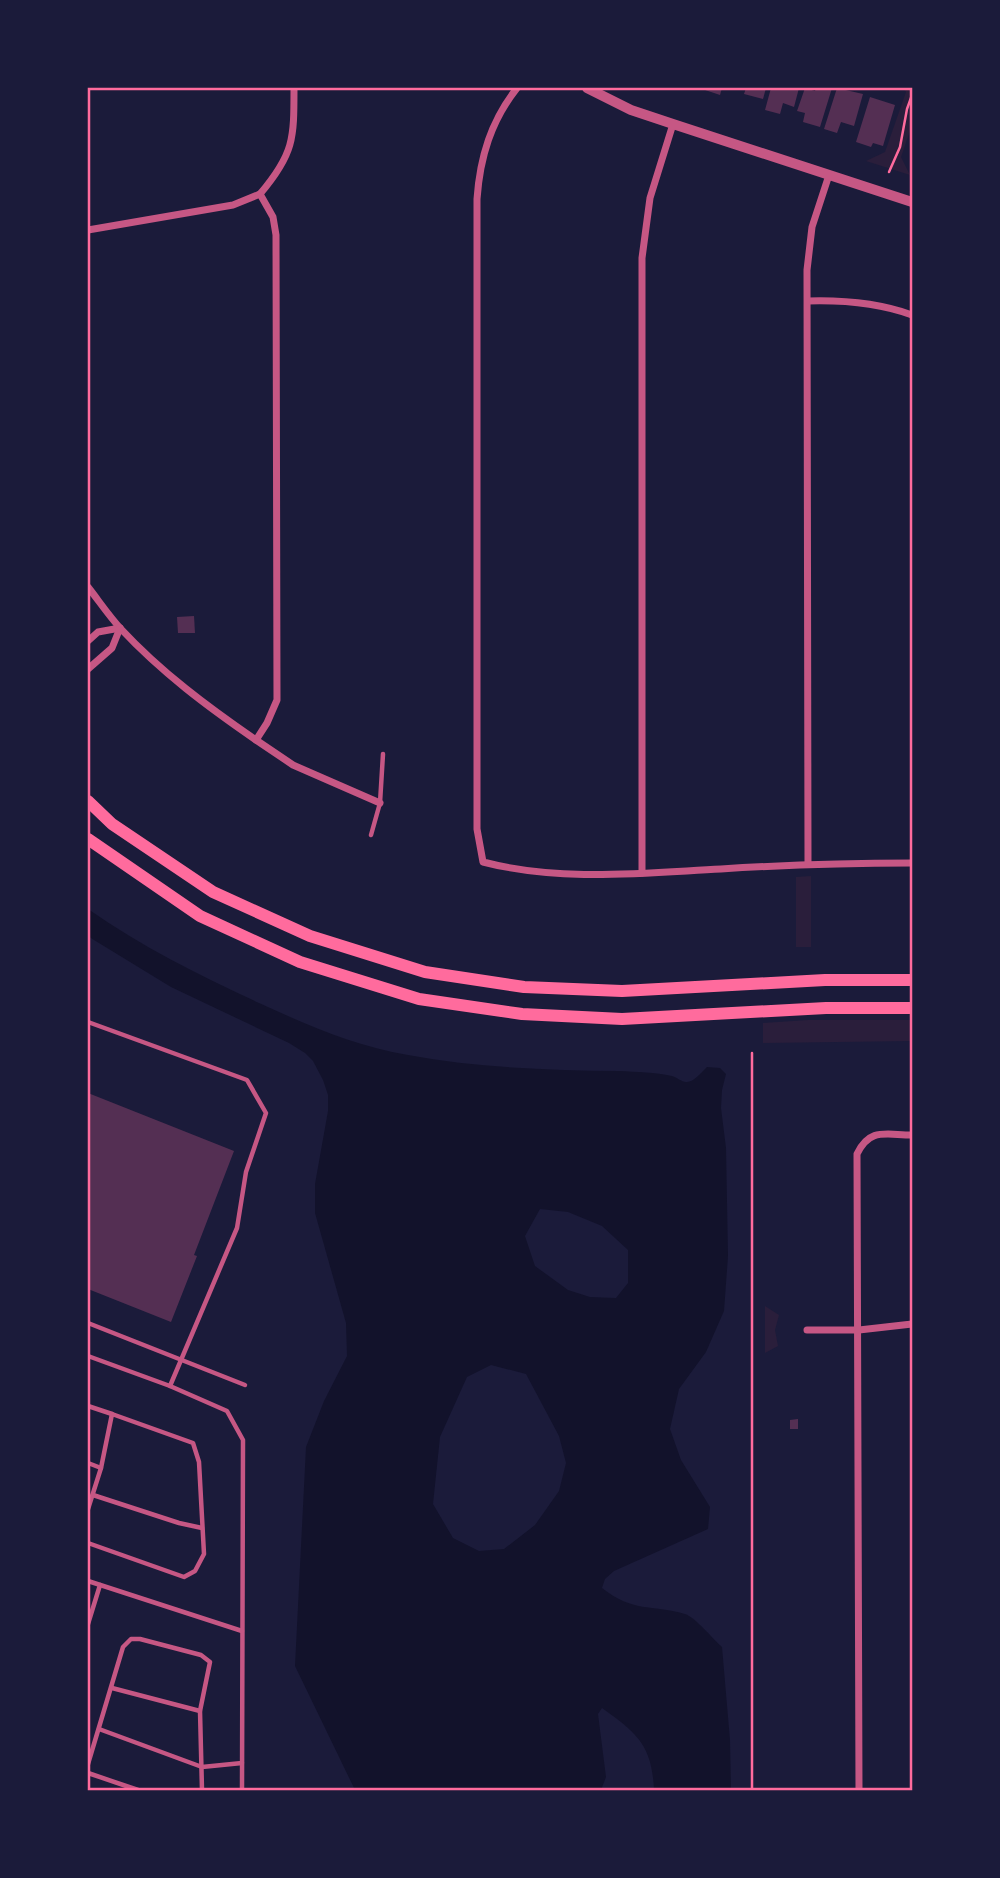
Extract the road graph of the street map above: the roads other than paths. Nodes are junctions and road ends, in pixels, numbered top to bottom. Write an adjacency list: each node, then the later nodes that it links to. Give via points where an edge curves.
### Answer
1 (294, 88): 6 (street, via 295,121 289,153)
2 (517, 88): 23 (street, via 494,123 482,156 477,199 477,829 483,862 563,874)
3 (587, 88): 4 (street)
4 (673, 124): 5 (street); 23 (street, via 650,198 642,258)
5 (829, 175): 7 (street); 9 (street, via 808,249)
6 (260, 194): 8 (street, via 233,205); 15 (street, via 276,234 277,700)
7 (912, 202)
8 (88, 230)
9 (808, 301): 10 (street, via 891,307); 22 (street)
10 (912, 315)
11 (88, 587): 12 (street)
12 (120, 628): 13 (street, via 98,632); 14 (street, via 112,648); 15 (street, via 192,694)
13 (88, 641)
14 (88, 669)
15 (256, 740): 18 (street, via 293,765)
16 (383, 754): 18 (lane)
17 (88, 801): 24 (main road, via 112,824 213,892 310,936 425,972 524,987 622,991)
18 (380, 803): 19 (lane)
19 (372, 835)
20 (88, 839): 25 (main road, via 200,916 300,962 419,999 522,1014 622,1019)
21 (912, 863): 22 (street)
22 (808, 864): 23 (street)
23 (642, 873)
24 (912, 980)
25 (912, 1008)
26 (88, 1022): 33 (lane, via 247,1080 266,1112 246,1172 237,1228)
27 (912, 1135): 31 (street, via 872,1135 863,1140 857,1154)
28 (88, 1323): 33 (lane)
29 (912, 1324): 31 (street)
30 (807, 1330): 31 (street)
31 (859, 1330): 58 (street)
32 (88, 1356): 35 (lane)
33 (183, 1360): 34 (lane); 35 (lane)
34 (245, 1385)
35 (170, 1386): 47 (lane, via 227,1411 243,1440)
36 (88, 1406): 37 (lane)
37 (112, 1415): 39 (lane); 42 (lane, via 193,1443 199,1462)
38 (88, 1464): 39 (lane)
39 (101, 1468): 40 (lane)
40 (93, 1495): 41 (lane); 42 (lane)
41 (88, 1509)
42 (202, 1528): 43 (lane, via 204,1554 195,1572 184,1577)
43 (88, 1543)
44 (88, 1581): 45 (lane)
45 (100, 1585): 46 (lane); 47 (lane)
46 (88, 1624)
47 (242, 1631): 51 (lane)
48 (112, 1688): 49 (lane); 49 (lane, via 123,1647 131,1639 140,1639 201,1655 210,1662); 50 (lane)
49 (200, 1711): 53 (lane)
50 (99, 1729): 52 (lane); 53 (lane)
51 (242, 1763): 53 (lane); 57 (lane)
52 (88, 1764)
53 (202, 1767): 56 (lane)
54 (88, 1773): 55 (lane)
55 (138, 1790)
56 (202, 1790)
57 (242, 1790)
58 (859, 1790)

